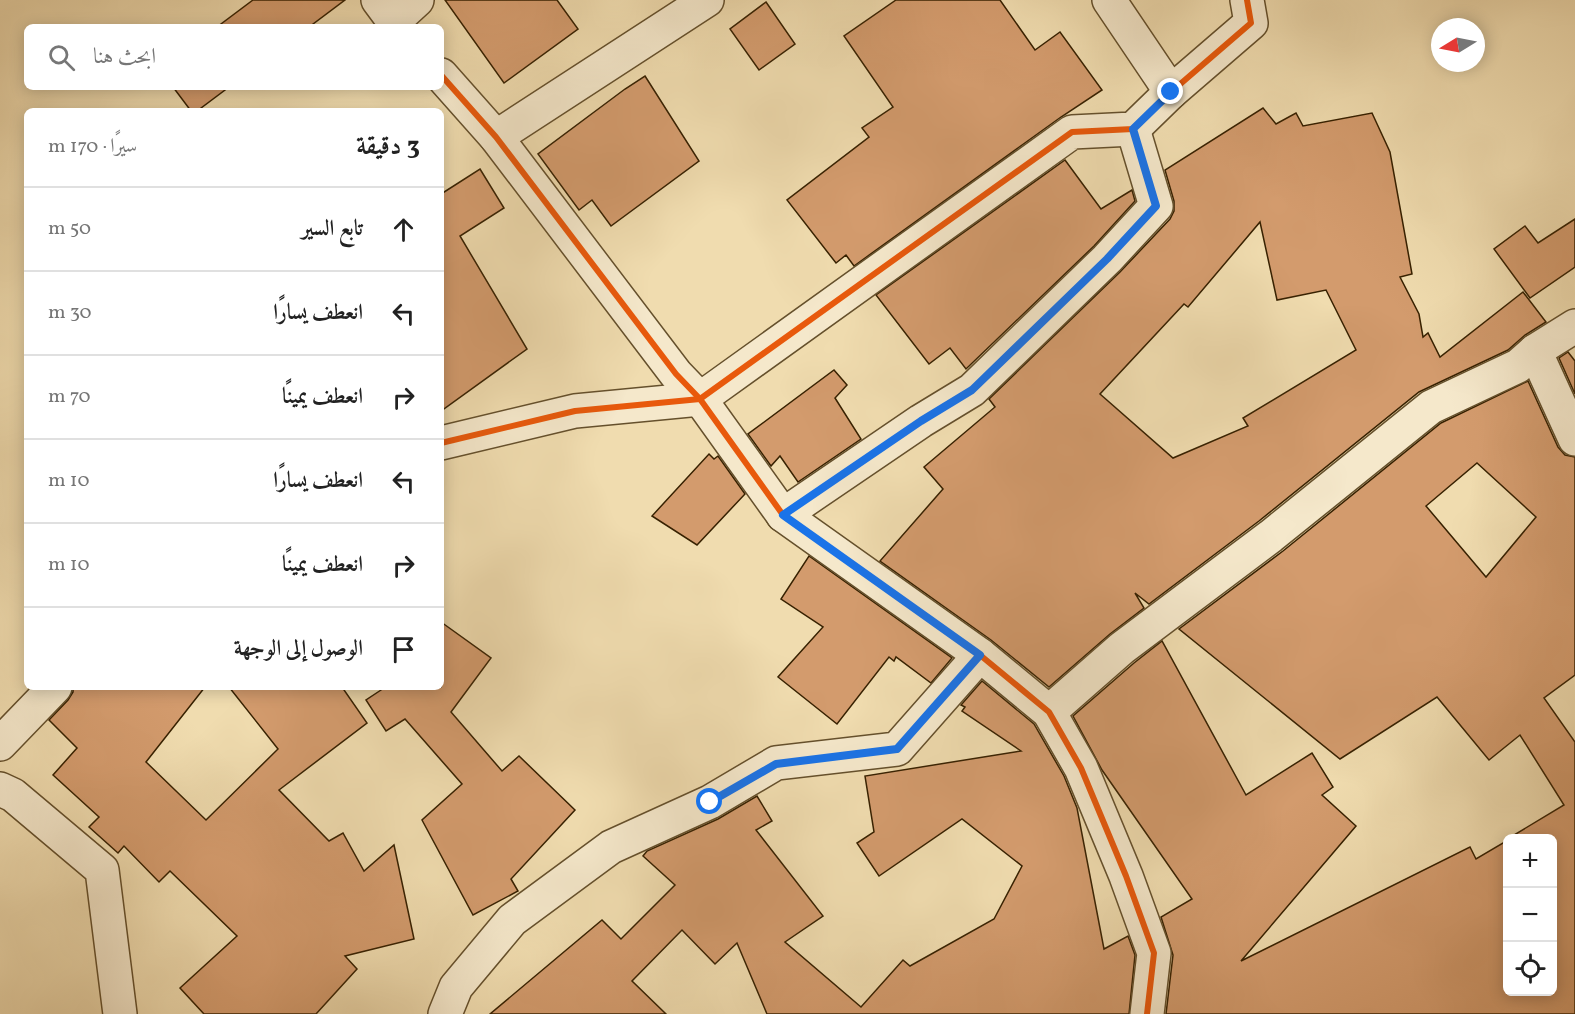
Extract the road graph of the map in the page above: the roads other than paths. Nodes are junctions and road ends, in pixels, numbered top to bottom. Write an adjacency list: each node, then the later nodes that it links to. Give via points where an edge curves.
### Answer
1 (417, 0): 5 (street)
2 (707, 0): 9 (street)
3 (1109, 0): 7 (street)
4 (1247, 0): 7 (street, via 1251,23)
5 (390, 16)
6 (444, 78): 9 (street)
7 (1171, 92): 8 (street)
8 (1133, 129): 12 (street, via 1072,132); 15 (street, via 1156,206 972,390)
9 (496, 137): 12 (street, via 676,374)
10 (1575, 326): 11 (street)
11 (1535, 351): 13 (street); 18 (street, via 1518,366 1431,407 1271,536 1122,648)
12 (700, 399): 14 (street, via 575,411); 15 (street)
13 (1575, 439)
14 (444, 442)
15 (783, 515): 16 (street)
16 (980, 655): 18 (street); 22 (street, via 897,749 776,764 710,802 611,847 512,920 456,987)
17 (52, 690): 19 (street)
18 (1049, 712): 23 (street, via 1081,768 1154,953)
19 (0, 744)
20 (0, 789): 21 (street, via 13,795 102,870)
21 (120, 1014)
22 (445, 1014)
23 (1147, 1014)

